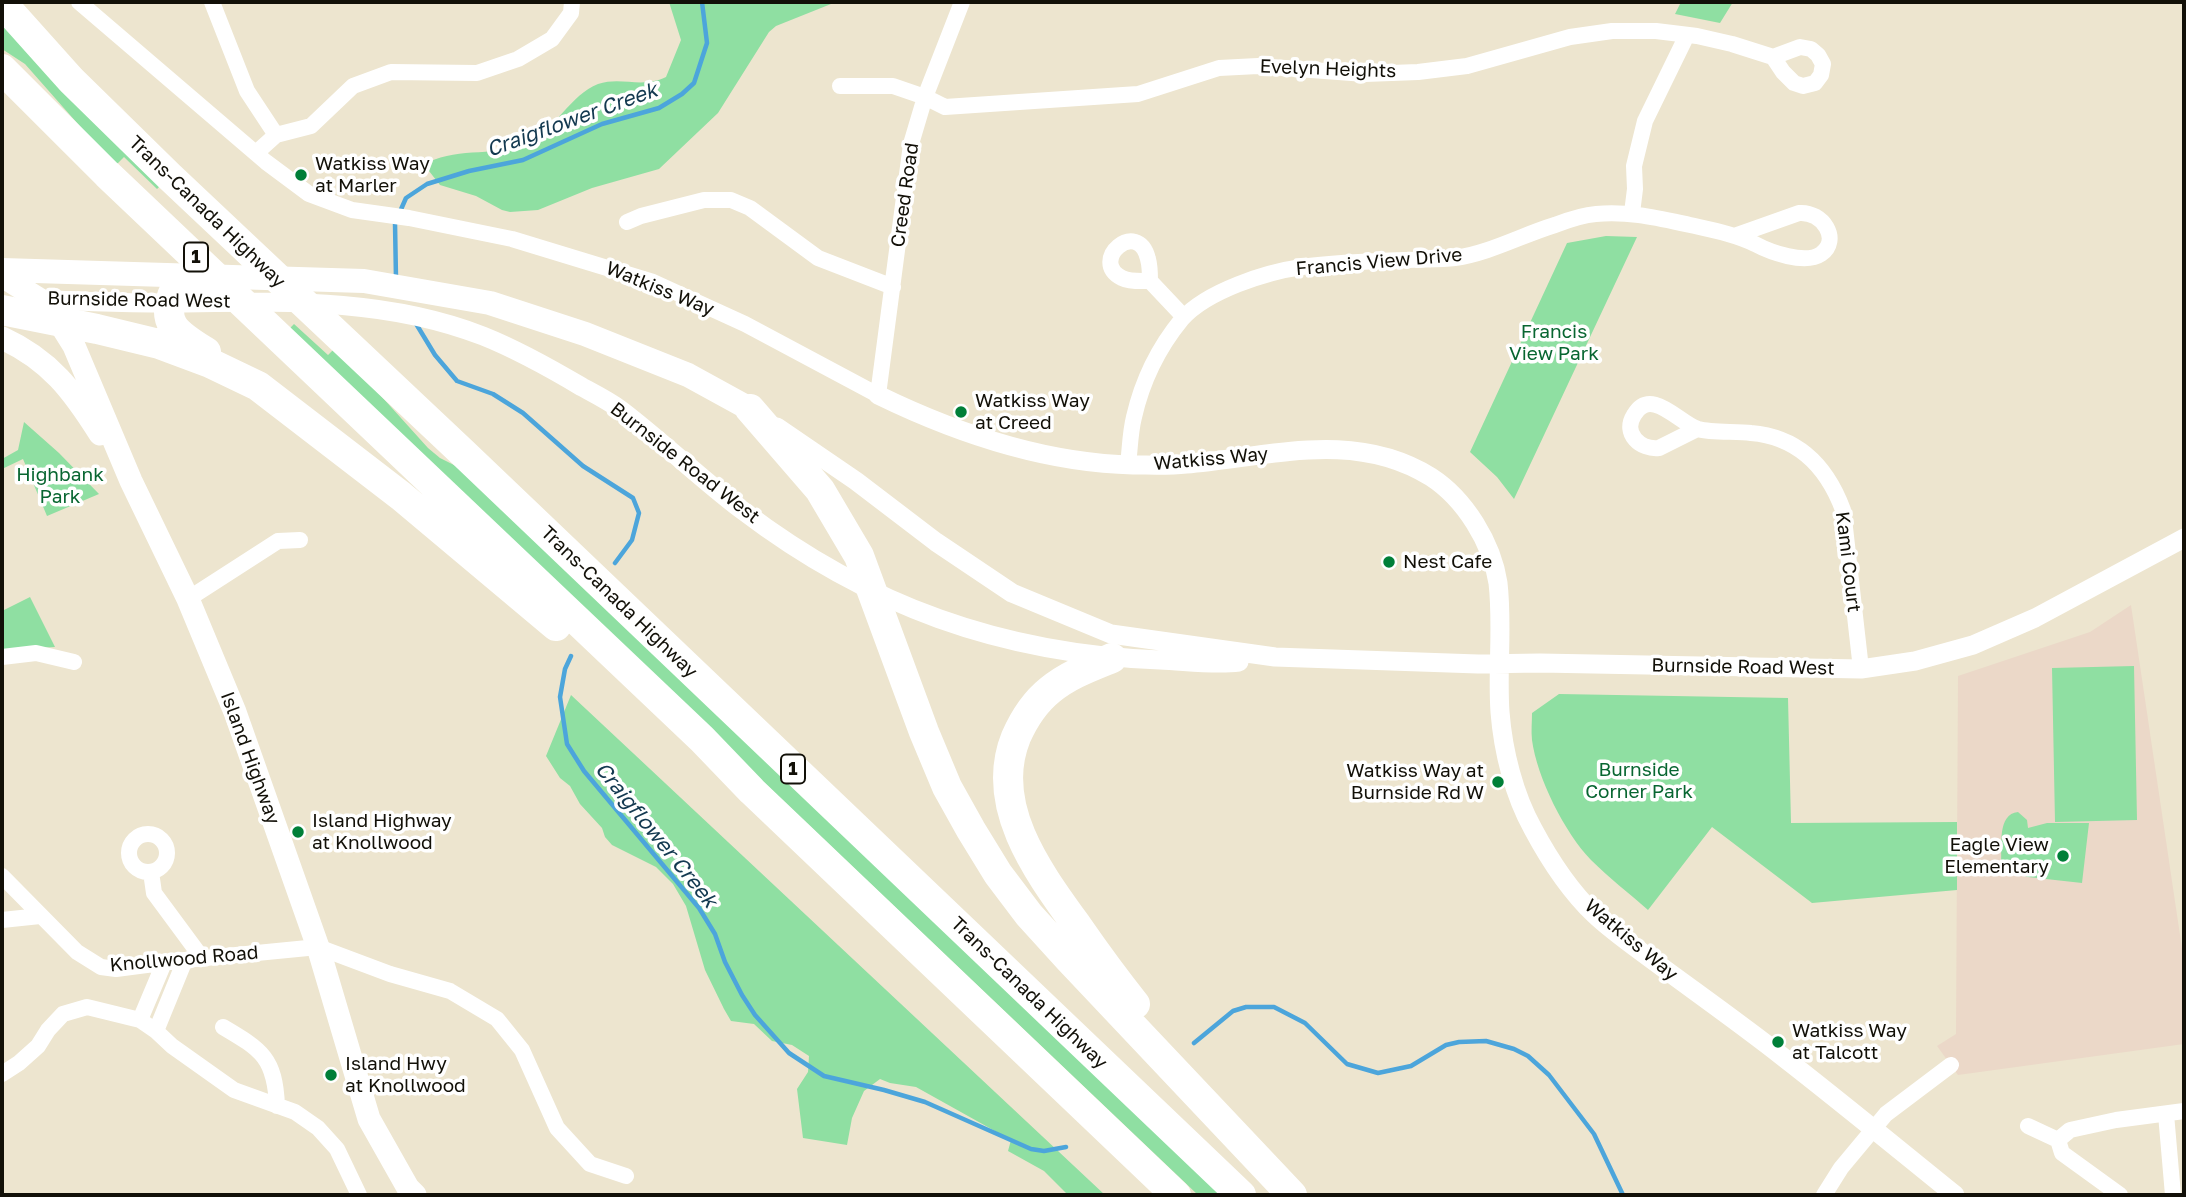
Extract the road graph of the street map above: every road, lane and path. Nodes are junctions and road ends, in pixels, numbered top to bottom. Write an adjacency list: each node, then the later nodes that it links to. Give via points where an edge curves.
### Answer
1 (79, 2): 12 (street, Watkiss Way)
2 (212, 2): 11 (street, via 247,91)
3 (572, 2): 11 (street, via 571,13 552,39 518,59 477,73 391,72 353,86 311,127)
4 (962, 2): 10 (street, Creed Road)
5 (2, 3): 68 (highway, Trans-Canada Highway / 1, via 71,80 169,176)
6 (1687, 35): 7 (street, Evelyn Heights); 10 (street, Evelyn Heights, via 1612,31 1570,37 1466,66 1418,72 1219,68 1138,94 1100,98 945,107); 13 (street, via 1645,121 1634,166)
7 (1773, 57)
8 (2, 69): 43 (highway, Trans-Canada Highway / 1)
9 (840, 86): 10 (street, Evelyn Heights, via 893,86)
10 (925, 97): 20 (street, Creed Road, via 911,144)
11 (276, 135): 12 (street)
12 (256, 153): 29 (street, Watkiss Way, via 309,194 352,210 512,239 653,282 745,324)
13 (1632, 213): 15 (street, Francis View Drive); 25 (street, Francis View Drive, via 1593,214 1456,258 1301,267 1256,276 1214,295)
14 (627, 222): 20 (street, via 704,200 731,200 750,208 818,258)
15 (1737, 235): 15 (street, Francis View Drive, via 1770,252 1811,258 1822,254 1829,235 1824,222 1809,212)
16 (2, 270): 18 (main road, Burnside Road West)
17 (2, 276): 22 (main road, Island Highway)
18 (251, 277): 23 (highway, via 175,289); 30 (main road, Burnside Road West, via 373,283 490,303 688,375)
19 (1150, 281): 25 (street)
20 (893, 287): 29 (street, Creed Road)
21 (2, 297): 22 (street, Burnside Road West)
22 (39, 299): 23 (street, Burnside Road West); 26 (main road, Island Highway)
23 (169, 303): 28 (highway, via 168,318 180,336); 39 (street, Burnside Road West, via 362,306 481,336 541,362 618,408 742,510 846,579 987,636)
24 (2, 310): 26 (highway)
25 (1184, 317): 32 (street, Francis View Drive, via 1144,382 1133,419)
26 (59, 322): 28 (highway, via 159,344); 33 (main road, Island Highway, via 87,374)
27 (2, 338): 33 (main road, Island Highway, via 54,372 86,411)
28 (258, 386): 43 (highway, via 422,513)
29 (878, 395): 32 (street, Watkiss Way, via 986,439 1080,460)
30 (750, 409): 38 (street, Burnside Road West, via 1012,593 1111,634); 63 (highway, via 820,490 859,556 947,787 998,874 1069,959)
31 (1697, 429): 42 (street, Kami Court, via 1772,436 1803,452 1828,477 1847,532)
32 (1128, 465): 41 (street, Watkiss Way, via 1329,449 1363,450 1416,468 1457,500 1480,531 1497,580)
33 (131, 481): 36 (main road, Island Highway)
34 (2184, 538): 42 (street, Burnside Road West, via 2035,618 1973,645)
35 (300, 540): 36 (street, via 278,541)
36 (188, 599): 48 (main road, Island Highway, via 235,712)
37 (2, 657): 40 (street, via 36,653)
38 (1275, 657): 39 (street, Burnside Road West, via 1232,663); 41 (street, Burnside Road West)
39 (1112, 658): 63 (highway, via 1069,676 1048,691 1021,726 1008,774 1017,829 1054,893 1119,984)
40 (74, 662)
41 (1499, 663): 42 (street, Burnside Road West); 61 (street, Watkiss Way, via 1500,717 1517,791 1531,827 1562,877 1595,915)
42 (1861, 669)
43 (751, 791): 67 (highway, Trans-Canada Highway / 1)
44 (151, 872): 49 (street, via 154,893)
45 (2, 876): 46 (street, Knollwood Road)
46 (40, 916): 47 (street); 51 (street, Knollwood Road, via 77,952 101,967)
47 (2, 920)
48 (318, 947): 49 (street, Knollwood Road); 64 (street, via 450,991 497,1019 522,1050 557,1128 590,1164); 66 (main road, Island Highway, via 369,1119)
49 (202, 958): 50 (street, Knollwood Road)
50 (185, 960): 51 (street, Knollwood Road); 54 (street)
51 (164, 963): 52 (street)
52 (140, 1020): 54 (street); 56 (street, via 87,1007 63,1014 38,1046)
53 (223, 1027): 57 (street, via 254,1045 268,1063 276,1084)
54 (156, 1031): 57 (street, via 234,1090)
55 (1951, 1065): 61 (street)
56 (2, 1074)
57 (277, 1106): 65 (street, via 318,1128 337,1149)
58 (2184, 1111): 59 (street)
59 (2166, 1114): 62 (street, via 2070,1130); 73 (street)
60 (2028, 1126): 62 (street)
61 (1872, 1129): 70 (street); 71 (street, Watkiss Way)
62 (2058, 1140): 72 (street, via 2062,1153)
63 (1245, 1145): 69 (highway)
64 (626, 1176)
65 (359, 1195)
66 (415, 1195)
67 (1176, 1195)
68 (1241, 1195)
69 (1292, 1195)
70 (1824, 1195)
71 (1955, 1195)
72 (2120, 1195)
73 (2173, 1195)

